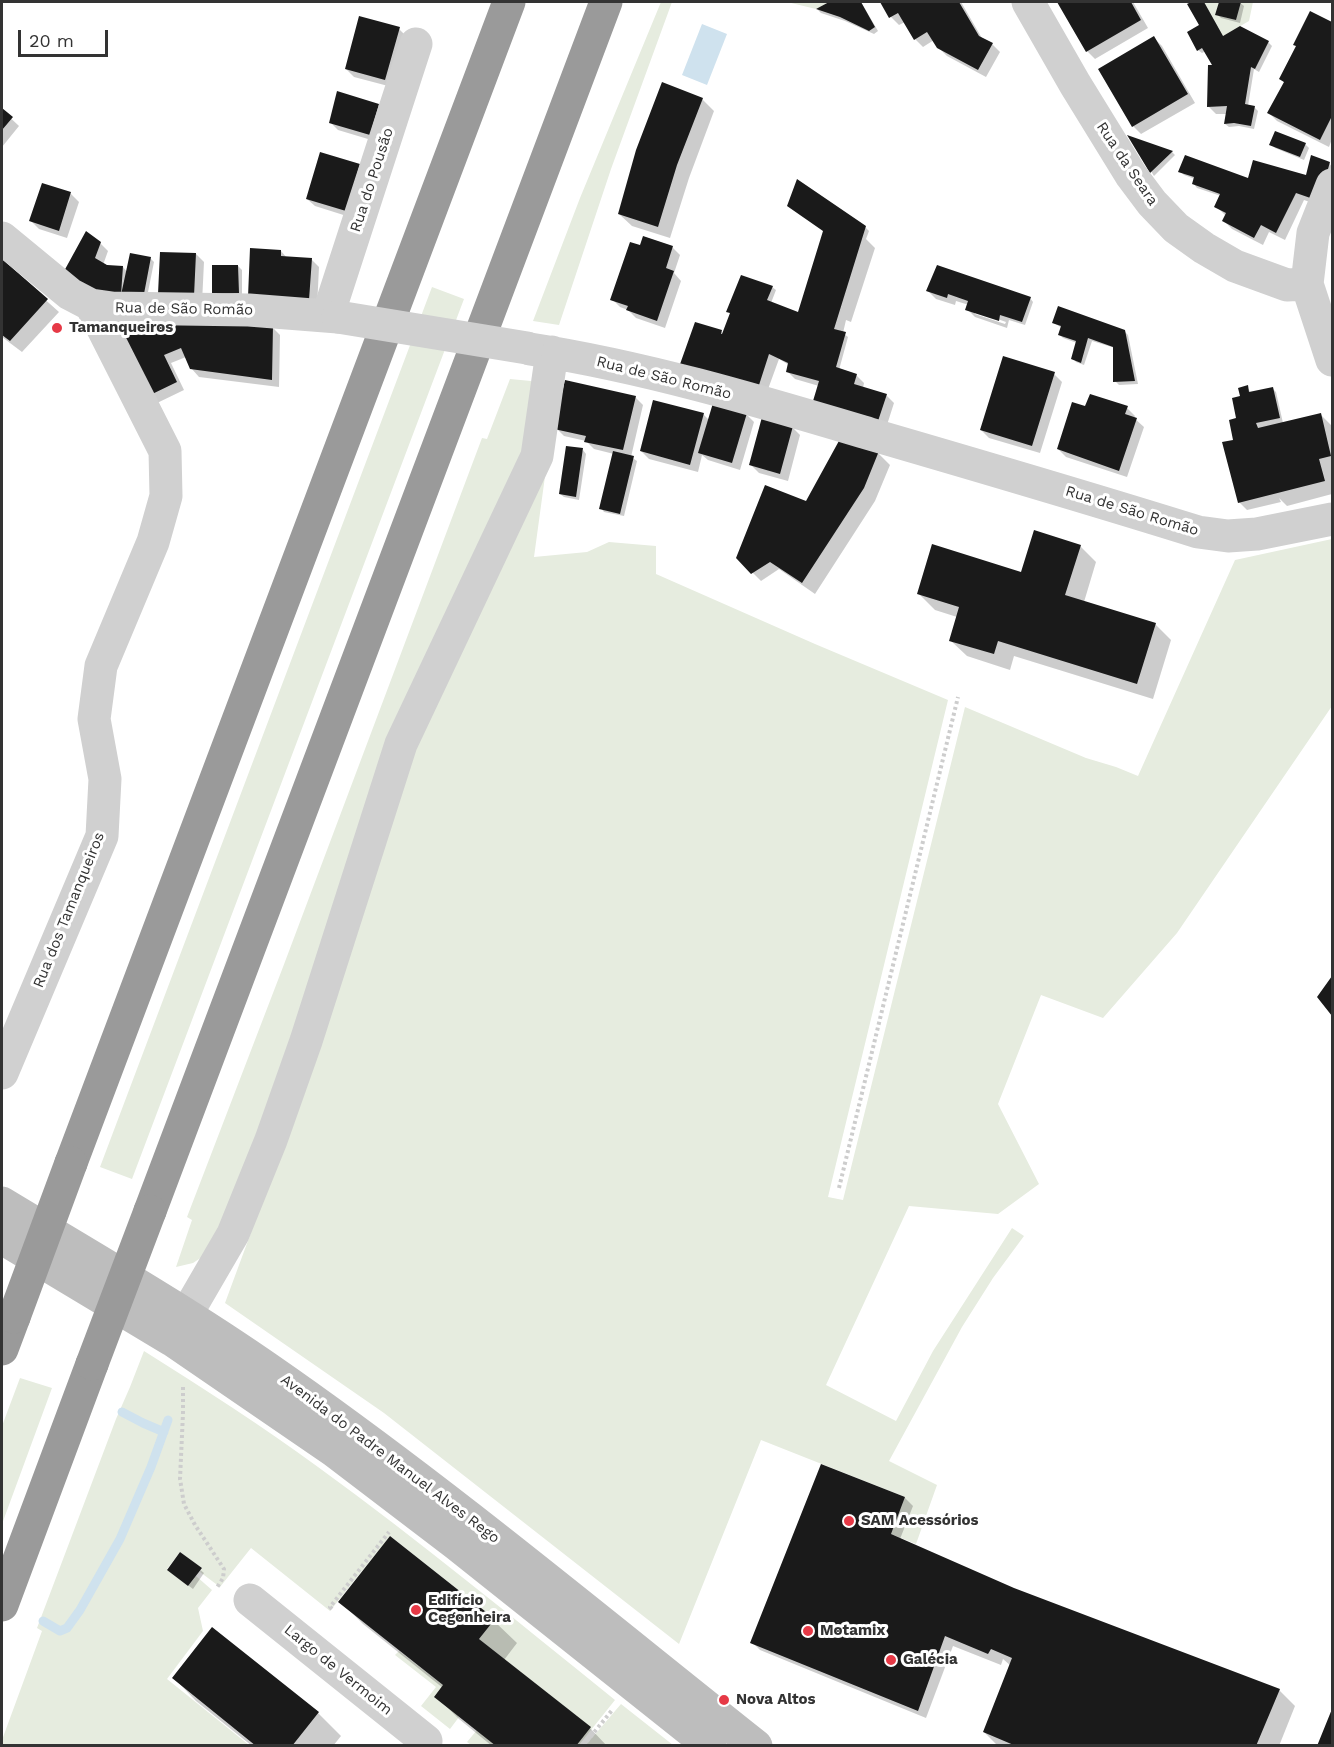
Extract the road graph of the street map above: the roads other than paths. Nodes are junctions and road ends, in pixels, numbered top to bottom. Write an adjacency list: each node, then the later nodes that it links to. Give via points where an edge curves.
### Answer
1 (509, 2): 17 (highway, bridge)
2 (606, 2): 19 (highway, bridge)
3 (1028, 2): 7 (street, Rua da Seara, via 1131,175 1176,228 1235,266 1287,285)
4 (416, 44): 9 (street, Rua do Pousão)
5 (1332, 185): 7 (street, via 1313,233)
6 (2, 238): 8 (street, Rua de São Romão, via 70,294)
7 (1307, 284): 11 (street)
8 (91, 305): 9 (street, Rua de São Romão); 13 (street, Rua dos Tamanqueiros, via 165,451 166,496 153,543 101,666 94,719 105,779 102,836)
9 (333, 316): 10 (street, Rua de São Romão, bridge)
10 (540, 350): 12 (street, Rua de São Romão, via 782,408 1198,532 1257,534); 16 (street, via 537,456 401,744 271,1140 233,1233)
11 (1332, 360)
12 (1332, 519)
13 (2, 1073)
14 (2, 1203): 16 (main road, Avenida do Padre Manuel Alves Rego)
15 (2, 1238): 16 (main road, Avenida do Padre Manuel Alves Rego)
16 (179, 1327): 21 (main road, Avenida do Padre Manuel Alves Rego); 22 (main road, Avenida do Padre Manuel Alves Rego, via 285,1380 382,1450)
17 (2, 1349)
18 (250, 1600): 20 (street, Largo de Vermoim)
19 (2, 1605)
20 (427, 1744)
21 (710, 1746)
22 (756, 1746)

